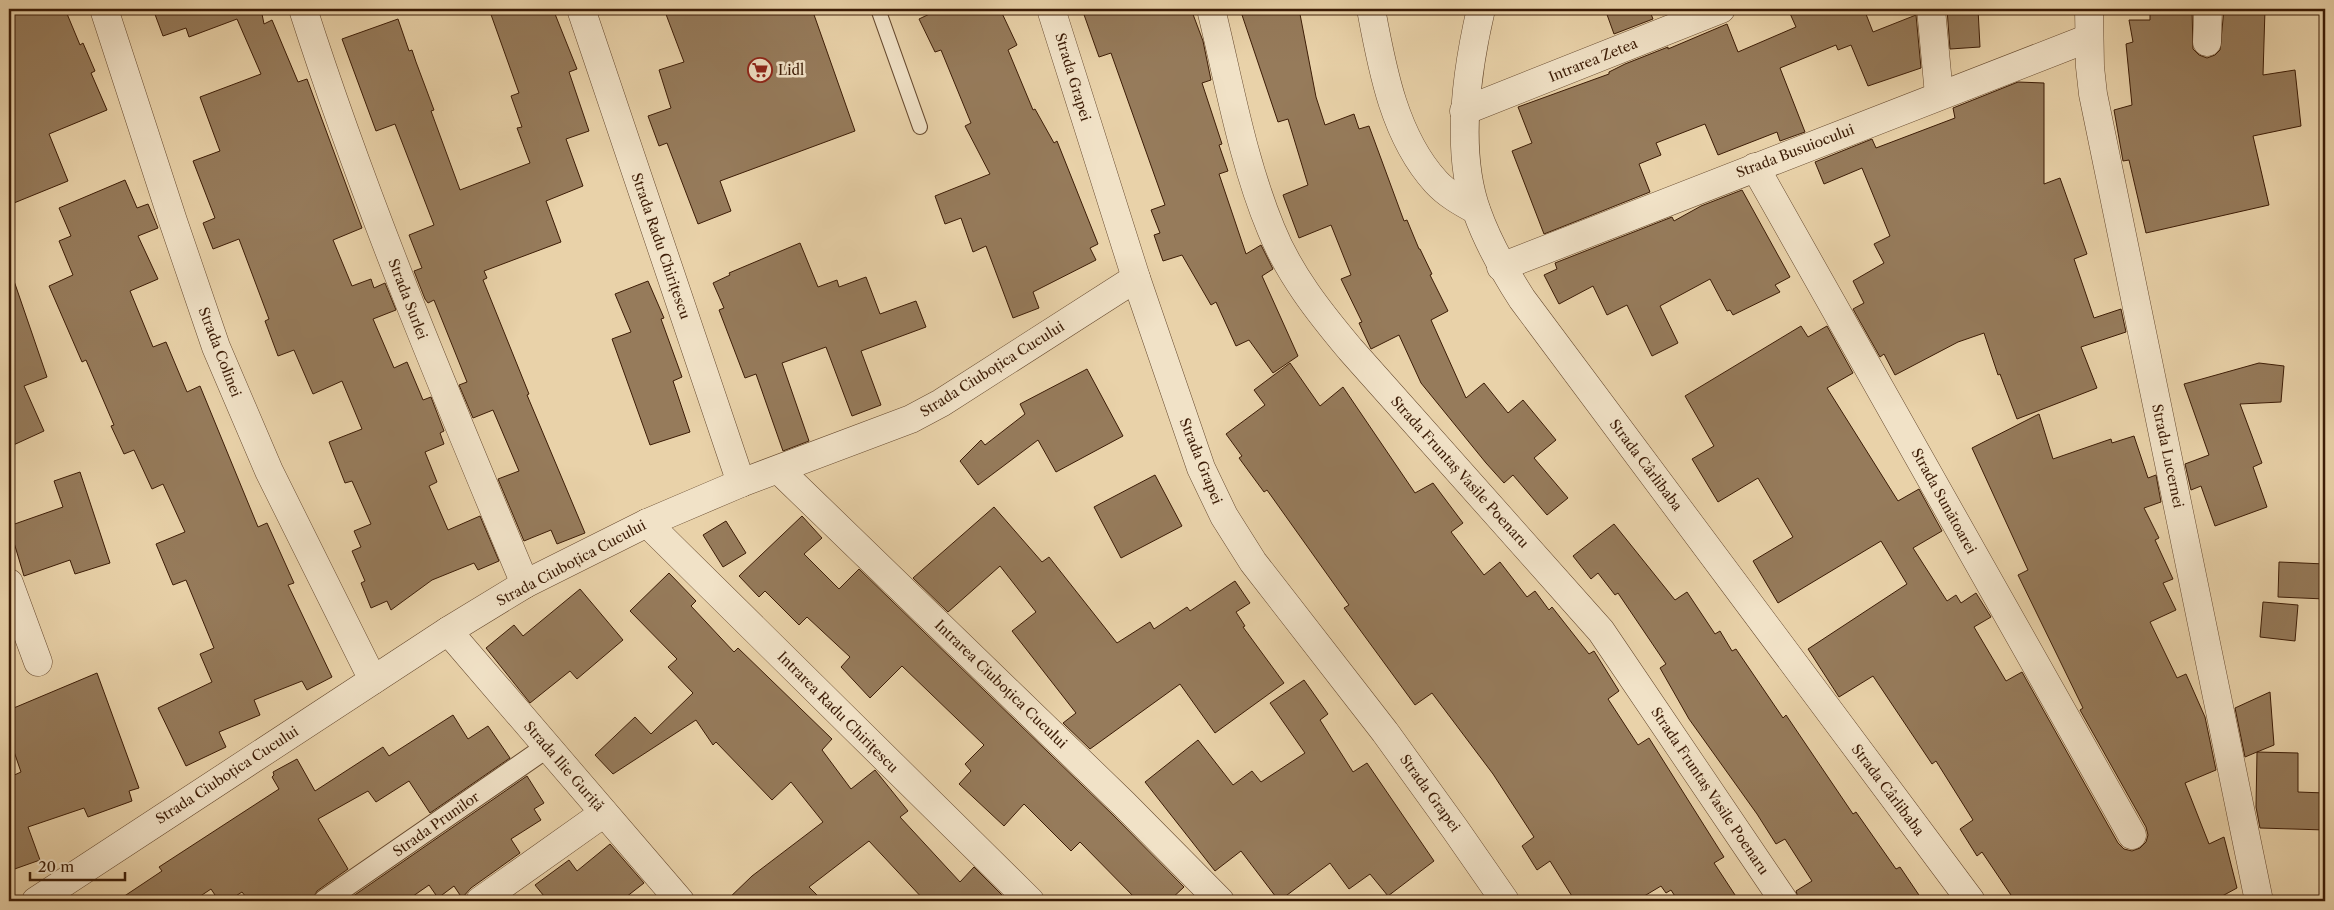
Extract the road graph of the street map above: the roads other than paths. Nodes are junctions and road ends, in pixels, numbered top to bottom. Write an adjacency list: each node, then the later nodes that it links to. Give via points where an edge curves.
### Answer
1 (104, 9): 29 (street, Strada Colinei, via 216,347 269,471)
2 (303, 9): 26 (street, Strada Surlei, via 353,155 424,340)
3 (581, 9): 23 (street, Strada Radu Chirițescu)
4 (878, 9): 17 (lane)
5 (1051, 9): 21 (street, Strada Grapei)
6 (1211, 9): 40 (street, Strada Fruntaș Vasile Poenaru, via 1255,184 1271,230 1295,276 1350,349 1601,631)
7 (1371, 9): 19 (street, via 1390,92 1414,151 1436,182)
8 (1481, 9): 16 (street, Strada Cârlibaba)
9 (1721, 9): 16 (street, Intrarea Zetea)
10 (1931, 9): 15 (street)
11 (2089, 9): 13 (street, Strada Lucernei)
12 (2208, 9): 14 (street)
13 (2089, 38): 15 (street, Strada Busuiocului); 42 (street, Strada Lucernei, via 2094,94)
14 (2207, 42)
15 (1939, 95): 18 (street, Strada Busuiocului)
16 (1464, 110): 19 (street, Strada Cârlibaba, via 1467,163)
17 (920, 126)
18 (1755, 167): 20 (street, Strada Busuiocului); 32 (street, Strada Sunătoarei)
19 (1476, 210): 20 (street, Strada Cârlibaba)
20 (1501, 267): 41 (street, Strada Cârlibaba)
21 (1136, 278): 22 (street, Strada Ciuboțica Cucului, via 912,419); 39 (street, Strada Grapei, via 1201,468 1224,516 1252,562 1385,732)
22 (779, 470): 23 (street, Strada Ciuboțica Cucului); 38 (street, Intrarea Ciuboțica Cucului)
23 (741, 483): 24 (street, Strada Ciuboțica Cucului)
24 (647, 523): 26 (street, Strada Ciuboțica Cucului); 37 (street, Intrarea Radu Chirițescu)
25 (9, 583): 28 (street)
26 (525, 584): 27 (street, Strada Ciuboțica Cucului)
27 (448, 631): 29 (street, Strada Ciuboțica Cucului); 30 (street, Strada Ilie Guriță)
28 (38, 662)
29 (373, 680): 33 (street, Strada Ciuboțica Cucului)
30 (547, 747): 31 (street, Strada Ilie Guriță); 34 (street, Strada Prunilor)
31 (604, 812): 35 (street); 36 (street, Strada Ilie Guriță)
32 (2132, 835)
33 (36, 901)
34 (324, 901)
35 (480, 901)
36 (680, 901)
37 (1030, 901)
38 (1220, 901)
39 (1505, 901)
40 (1784, 901)
41 (1972, 901)
42 (2259, 901)

